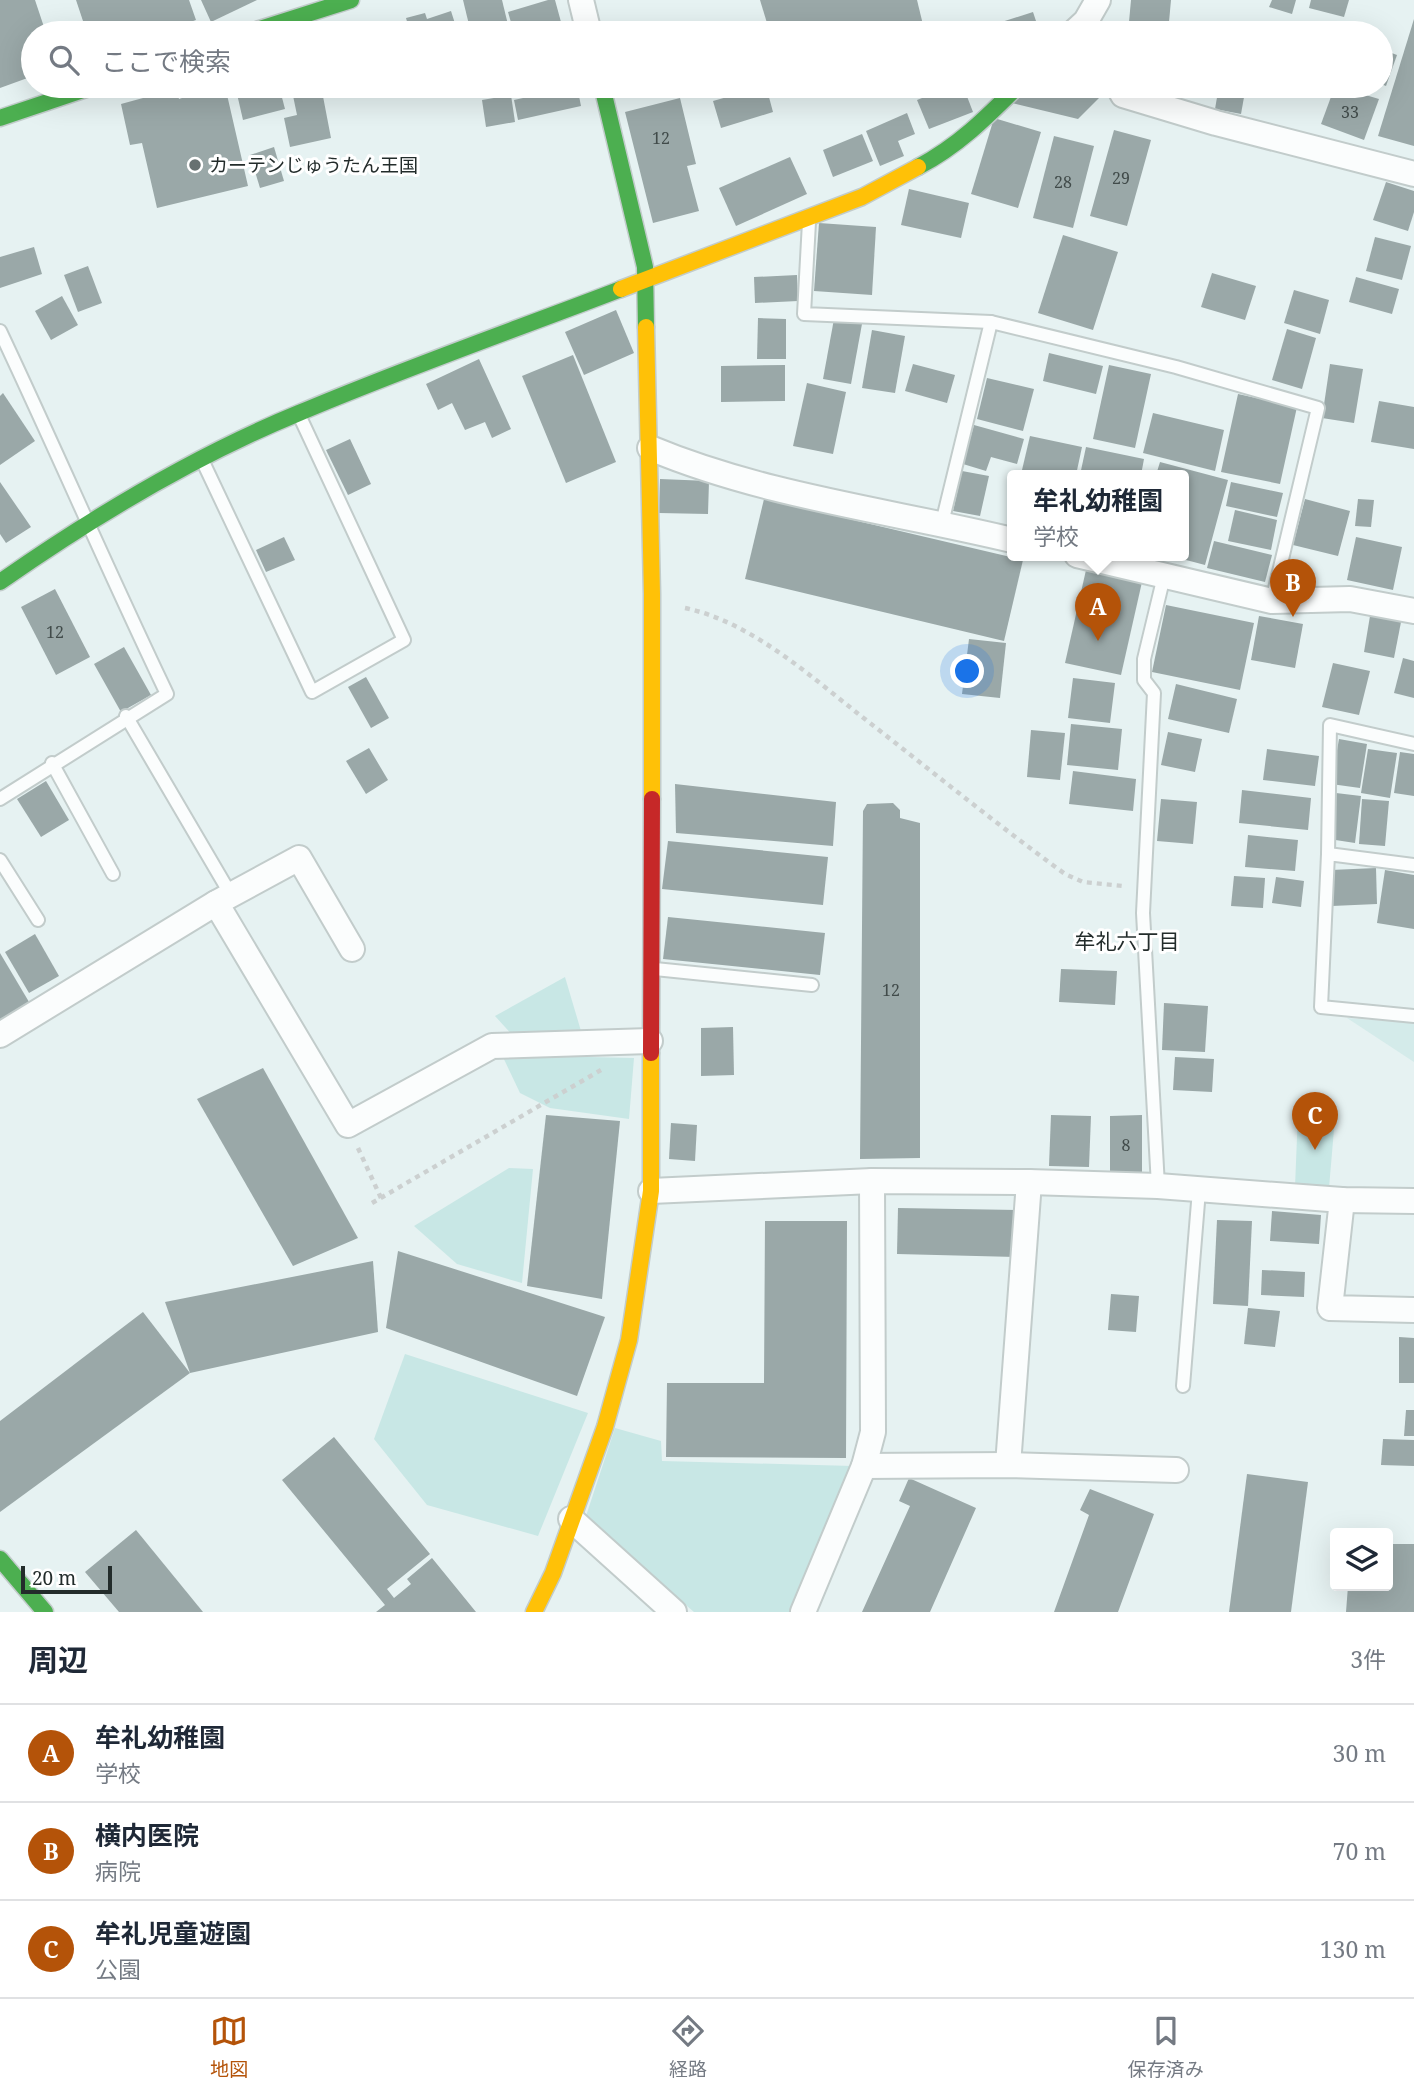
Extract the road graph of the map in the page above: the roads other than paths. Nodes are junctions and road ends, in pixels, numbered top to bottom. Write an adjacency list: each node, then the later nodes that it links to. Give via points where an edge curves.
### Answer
1 (351, 0): 3 (street)
2 (581, 0): 4 (street)
3 (267, 21)
4 (586, 21)
5 (59, 98): 9 (street)
6 (605, 98): 12 (street)
7 (1005, 98): 11 (street, via 947,152 862,197)
8 (1133, 98): 10 (street)
9 (0, 118)
10 (1414, 174)
11 (810, 218): 12 (street); 13 (lane, via 804,314)
12 (645, 282): 15 (street); 16 (street)
13 (991, 322): 19 (lane); 24 (lane, via 1163,363 1318,408)
14 (0, 331): 18 (lane)
15 (298, 413): 17 (street); 17 (lane, via 404,640 312,692)
16 (650, 448): 19 (street, via 842,505); 37 (street)
17 (202, 460): 18 (street)
18 (88, 523): 23 (street); 26 (lane, via 167,694)
19 (942, 523): 20 (street)
20 (1007, 539)
21 (1102, 561): 22 (street)
22 (1164, 576): 24 (street); 44 (lane, via 1144,659 1144,680 1154,693 1143,913)
23 (0, 582)
24 (1272, 601): 25 (street, via 1350,599)
25 (1414, 611)
26 (127, 716): 28 (lane); 34 (lane)
27 (1414, 744): 30 (lane, via 1330,725)
28 (52, 764): 29 (lane); 33 (lane)
29 (0, 799)
30 (1328, 854): 32 (lane); 39 (lane, via 1321,1007)
31 (0, 860): 35 (lane)
32 (1414, 865)
33 (113, 874)
34 (224, 899): 36 (street, via 299,858); 40 (street); 41 (street, via 348,1125 492,1046)
35 (38, 920)
36 (352, 949)
37 (651, 968): 38 (lane); 41 (street)
38 (811, 985)
39 (1414, 1016)
40 (0, 1035)
41 (650, 1041): 46 (street)
42 (872, 1181): 43 (street); 46 (street); 52 (street, via 873,1432)
43 (1029, 1182): 44 (street); 51 (street)
44 (1158, 1186): 45 (street)
45 (1199, 1189): 47 (street); 50 (lane)
46 (651, 1191): 54 (street, via 629,1340 605,1427)
47 (1342, 1200): 48 (street); 49 (street, via 1330,1308)
48 (1414, 1201)
49 (1414, 1310)
50 (1183, 1386)
51 (1008, 1465): 52 (street); 53 (street)
52 (864, 1466): 59 (street)
53 (1176, 1470)
54 (571, 1519): 57 (street); 58 (street)
55 (0, 1559): 56 (street)
56 (45, 1612)
57 (534, 1612)
58 (674, 1612)
59 (803, 1612)

